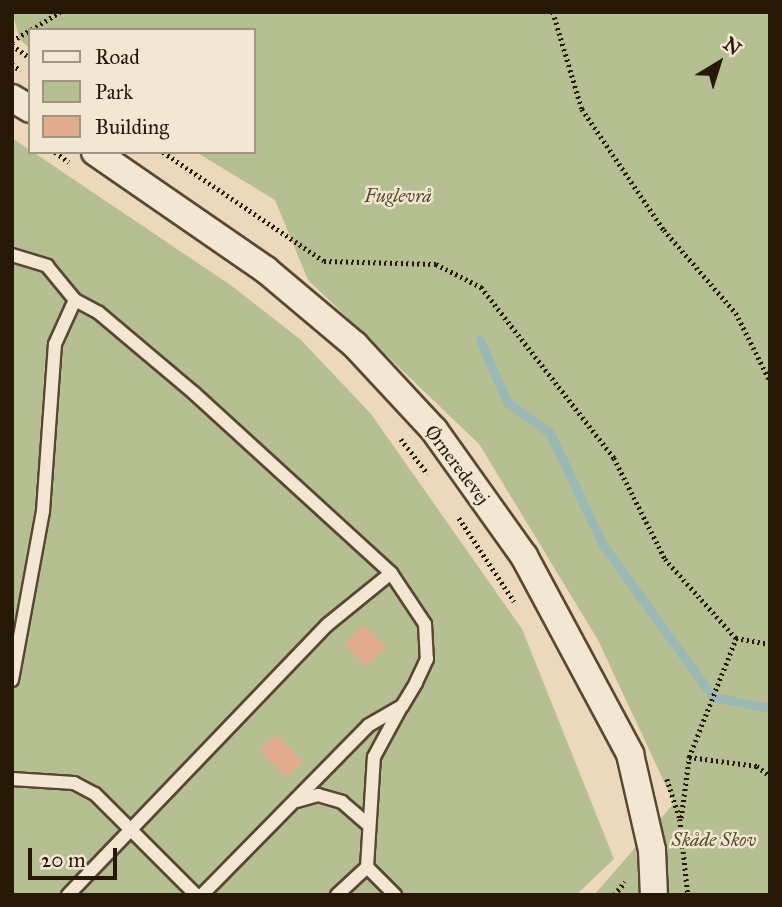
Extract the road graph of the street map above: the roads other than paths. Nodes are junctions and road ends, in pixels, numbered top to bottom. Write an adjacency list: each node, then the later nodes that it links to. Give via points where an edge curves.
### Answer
1 (12, 98): 2 (street)
2 (28, 108)
3 (86, 160): 19 (street, Ørneredevej, via 266,270 355,345 434,430 524,556 630,754 650,836)
4 (12, 255): 5 (lane, via 47,266)
5 (75, 300): 6 (lane, via 99,313 194,393); 7 (lane, via 55,344 43,511)
6 (391, 573): 8 (lane, via 420,615 428,642 427,659); 12 (lane, via 327,625)
7 (12, 680)
8 (402, 706): 10 (lane, via 368,726); 11 (lane, via 374,757)
9 (12, 779): 12 (lane, via 74,783 95,794)
10 (295, 802): 11 (lane, via 318,795 342,802); 16 (lane)
11 (367, 824): 13 (lane)
12 (130, 832): 14 (lane); 15 (lane)
13 (367, 867): 17 (lane); 18 (lane)
14 (68, 895)
15 (196, 895)
16 (202, 895)
17 (337, 895)
18 (395, 895)
19 (654, 895)

